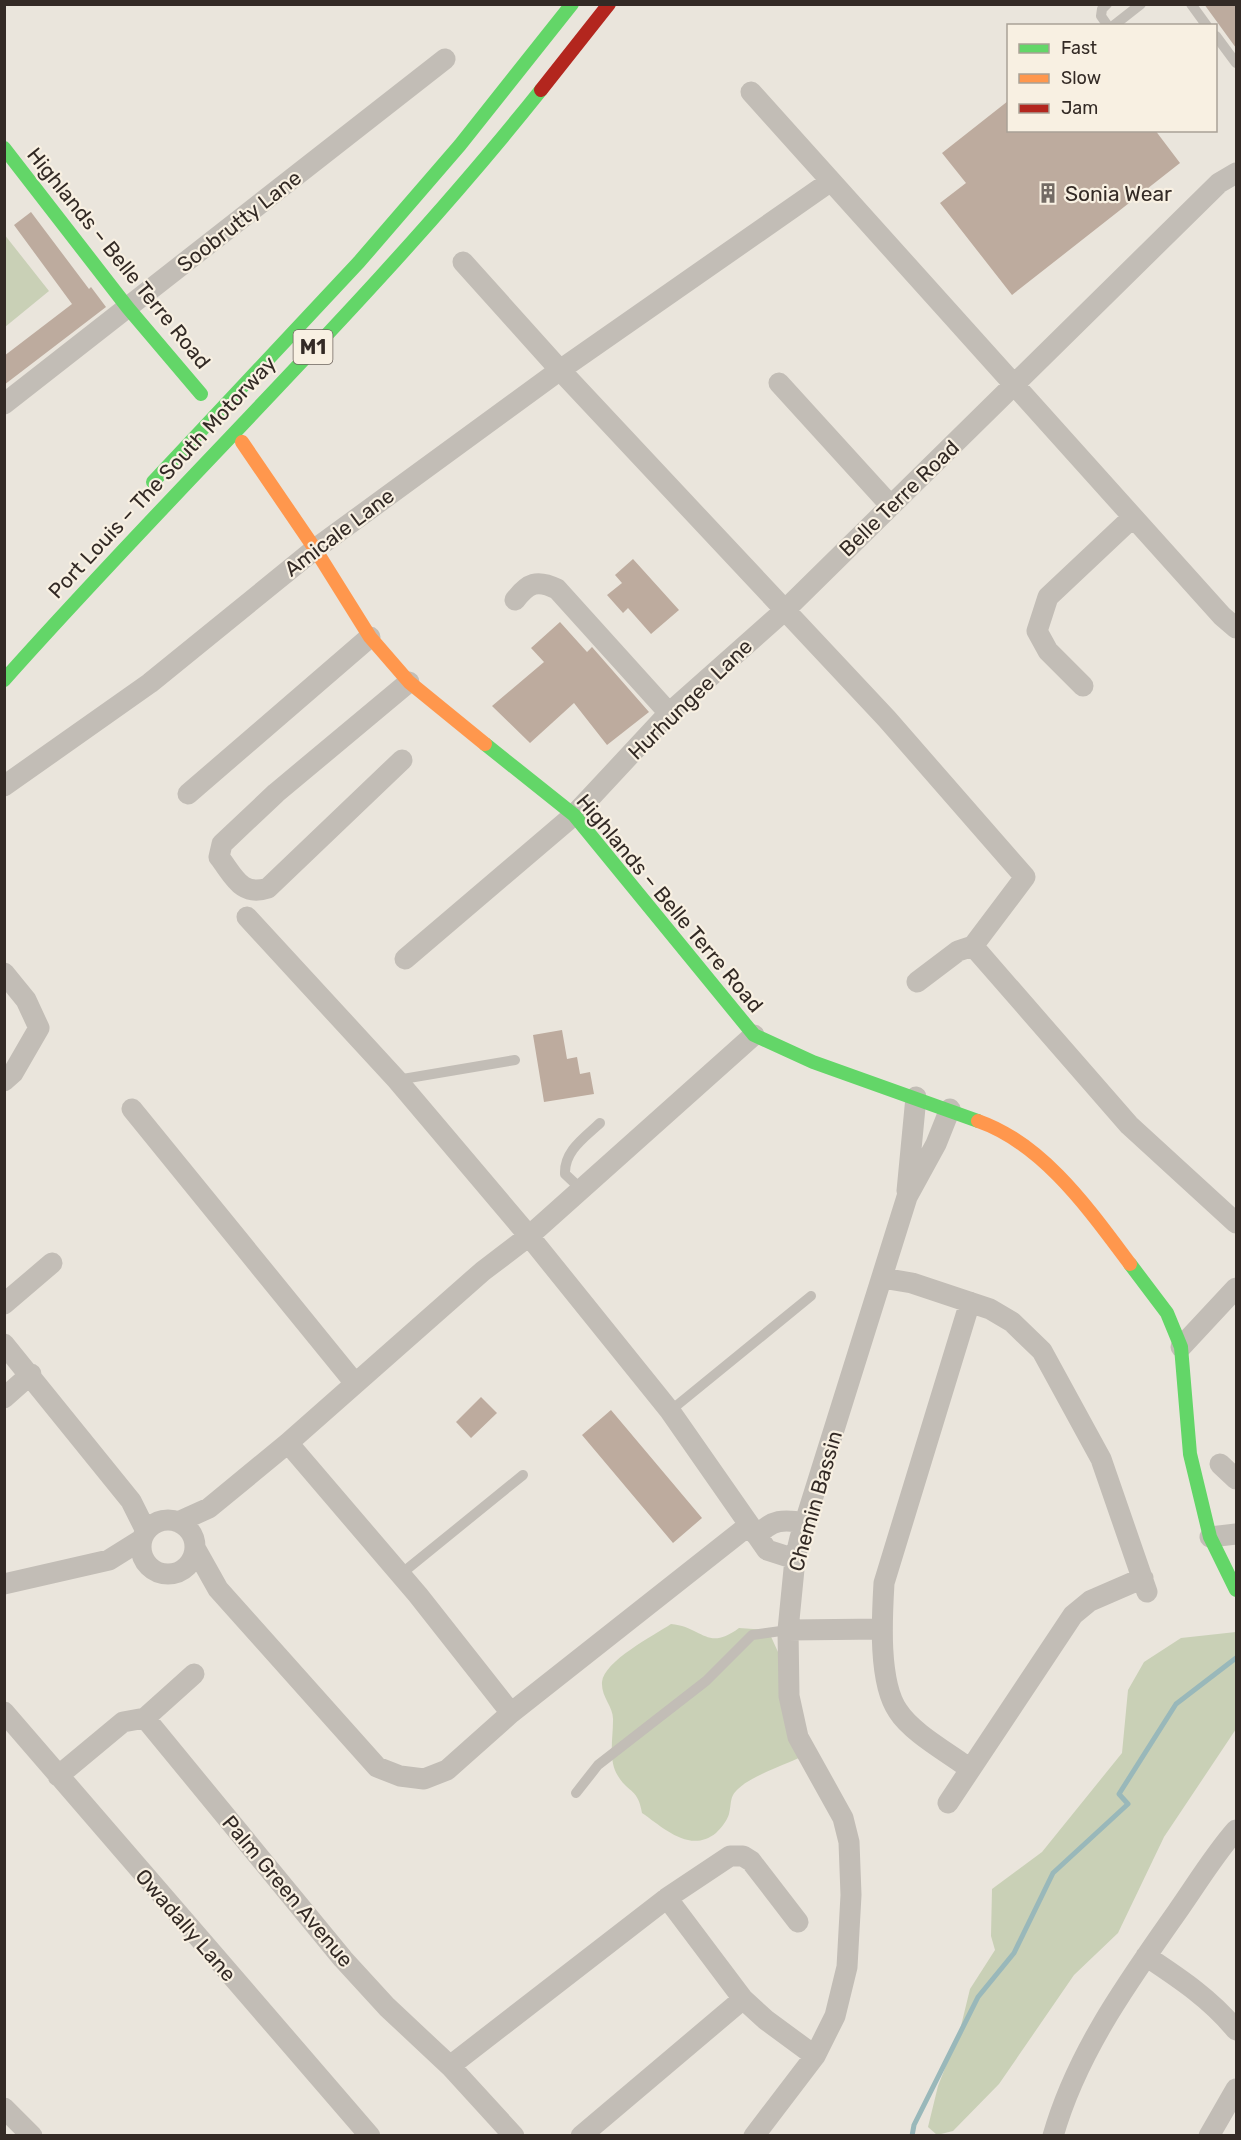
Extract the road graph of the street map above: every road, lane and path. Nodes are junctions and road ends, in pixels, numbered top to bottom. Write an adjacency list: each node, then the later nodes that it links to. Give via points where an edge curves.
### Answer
1 (571, 4): 24 (main road, Port Louis – The South Motorway / M1, via 460,145 367,253)
2 (609, 4): 32 (main road, Port Louis – The South Motorway / M1, via 529,107 385,271 82,591)
3 (1107, 4): 6 (lane, via 1101,16)
4 (1141, 4): 7 (lane)
5 (1191, 4): 8 (lane)
6 (1108, 24)
7 (1113, 24)
8 (1206, 24)
9 (1217, 39): 11 (lane)
10 (445, 59): 17 (street, Soobrutty Lane)
11 (1236, 63)
12 (751, 92): 15 (street)
13 (6, 153): 17 (main road, Highlands – Belle Terre Road)
14 (1236, 173): 20 (street, Belle Terre Road, via 1219,183)
15 (831, 181): 18 (street, Amicale Lane); 20 (street)
16 (463, 262): 18 (street)
17 (128, 308): 21 (main road, Highlands – Belle Terre Road); 22 (street, Soobrutty Lane)
18 (560, 370): 27 (street, Amicale Lane); 29 (street)
19 (779, 384): 25 (street)
20 (1015, 386): 25 (street, Belle Terre Road); 26 (street)
21 (201, 394)
22 (4, 404)
23 (242, 442): 27 (main road, Highlands – Belle Terre Road)
24 (147, 489)
25 (891, 506): 29 (street, Belle Terre Road)
26 (1133, 517): 30 (street); 34 (street, via 1048,597 1037,631 1048,651)
27 (315, 549): 31 (main road, Highlands – Belle Terre Road); 37 (street, Amicale Lane, via 150,683)
28 (515, 600): 35 (street, via 525,587 543,582 557,589)
29 (784, 611): 35 (street, Hurhungee Lane); 41 (street, via 887,719 1026,877)
30 (1236, 628)
31 (370, 637): 33 (main road, Highlands – Belle Terre Road); 38 (street)
32 (4, 680)
33 (409, 682): 36 (street, via 276,793 222,844 219,857 244,888 255,892 268,888); 39 (main road, Highlands – Belle Terre Road)
34 (1083, 686)
35 (669, 712): 39 (street, Hurhungee Lane)
36 (402, 760)
37 (4, 786)
38 (188, 794)
39 (574, 815): 42 (street, Hurhungee Lane); 45 (main road, Highlands – Belle Terre Road)
40 (247, 917): 47 (street)
41 (973, 945): 44 (street, via 958,951); 55 (street, via 1129,1125)
42 (405, 959)
43 (4, 973): 48 (street, via 26,1000 39,1028 13,1073)
44 (917, 982)
45 (754, 1035): 49 (main road, Highlands – Belle Terre Road, via 813,1062); 53 (street)
46 (515, 1060): 47 (lane)
47 (397, 1080): 56 (street)
48 (4, 1081)
49 (916, 1097): 51 (main road, Highlands – Belle Terre Road); 54 (street)
50 (132, 1109): 66 (street)
51 (950, 1109): 54 (street); 64 (main road, Highlands – Belle Terre Road, via 1018,1142 1048,1166 1167,1313)
52 (600, 1123): 53 (lane, via 565,1162 565,1174)
53 (581, 1189): 56 (street)
54 (907, 1197): 58 (street, Chemin Bassin)
55 (1236, 1223)
56 (529, 1236): 66 (street); 68 (street)
57 (52, 1263): 62 (street)
58 (882, 1278): 61 (street, via 912,1283); 76 (street, Chemin Bassin)
59 (1236, 1288): 64 (street)
60 (811, 1296): 68 (lane)
61 (970, 1302): 89 (street, via 884,1583); 95 (street, via 1012,1322 1042,1351 1101,1460 1145,1585 1090,1601 1072,1615)
62 (4, 1304)
63 (4, 1344): 65 (street)
64 (1181, 1347): 80 (main road, Highlands – Belle Terre Road, via 1190,1454)
65 (31, 1374): 67 (street); 73 (street)
66 (354, 1382): 69 (street)
67 (4, 1398)
68 (670, 1411): 77 (street)
69 (288, 1443): 74 (street); 85 (street)
70 (1220, 1464): 72 (street)
71 (523, 1476): 85 (lane)
72 (1236, 1479)
73 (131, 1502): 75 (street); 79 (street)
74 (209, 1508): 75 (street); 81 (street)
75 (173, 1521): 79 (street, via 158,1522); 81 (street, via 188,1529)
76 (805, 1523): 77 (street, via 774,1521); 82 (street, Chemin Bassin)
77 (753, 1531): 82 (street, via 767,1550); 93 (street)
78 (1236, 1534): 80 (street)
79 (144, 1535): 83 (street); 84 (street, via 144,1561)
80 (1210, 1537): 88 (main road, Highlands – Belle Terre Road)
81 (195, 1544): 84 (street, via 191,1563 181,1572); 87 (street)
82 (795, 1559): 90 (street, Chemin Bassin)
83 (109, 1560): 84 (street); 86 (street)
84 (162, 1573): 87 (street)
85 (401, 1574): 93 (street)
86 (4, 1584)
87 (218, 1589): 93 (street, via 377,1767 400,1776 424,1779 447,1770)
88 (1236, 1590)
89 (882, 1629): 90 (street); 95 (street, via 885,1665 897,1710)
90 (788, 1630): 97 (lane, via 752,1635 706,1681 598,1765); 105 (street, Chemin Bassin, via 789,1696 798,1737 843,1818 849,1842 847,1967 835,2016)
91 (194, 1674): 94 (street)
92 (4, 1712): 96 (street, Owadally Lane)
93 (511, 1713)
94 (145, 1718): 96 (street, via 123,1722); 106 (street, Palm Green Avenue, via 343,1959)
95 (970, 1769): 98 (street)
96 (58, 1776): 110 (street, Owadally Lane)
97 (576, 1793)
98 (948, 1803)
99 (1233, 1840): 102 (street)
100 (667, 1898): 101 (street, via 730,1856 742,1856 752,1861); 103 (street); 106 (street)
101 (798, 1922)
102 (1146, 1956): 104 (street, via 1223,2013); 114 (street, via 1096,2034 1061,2107)
103 (743, 1999): 105 (street); 112 (street)
104 (1236, 2030)
105 (815, 2055): 113 (street, Chemin Bassin)
106 (450, 2066): 111 (street, Palm Green Avenue)
107 (1236, 2089): 115 (street)
108 (4, 2108): 109 (street)
109 (32, 2136)
110 (370, 2136)
111 (514, 2136)
112 (581, 2136)
113 (754, 2136)
114 (1053, 2136)
115 (1209, 2136)

